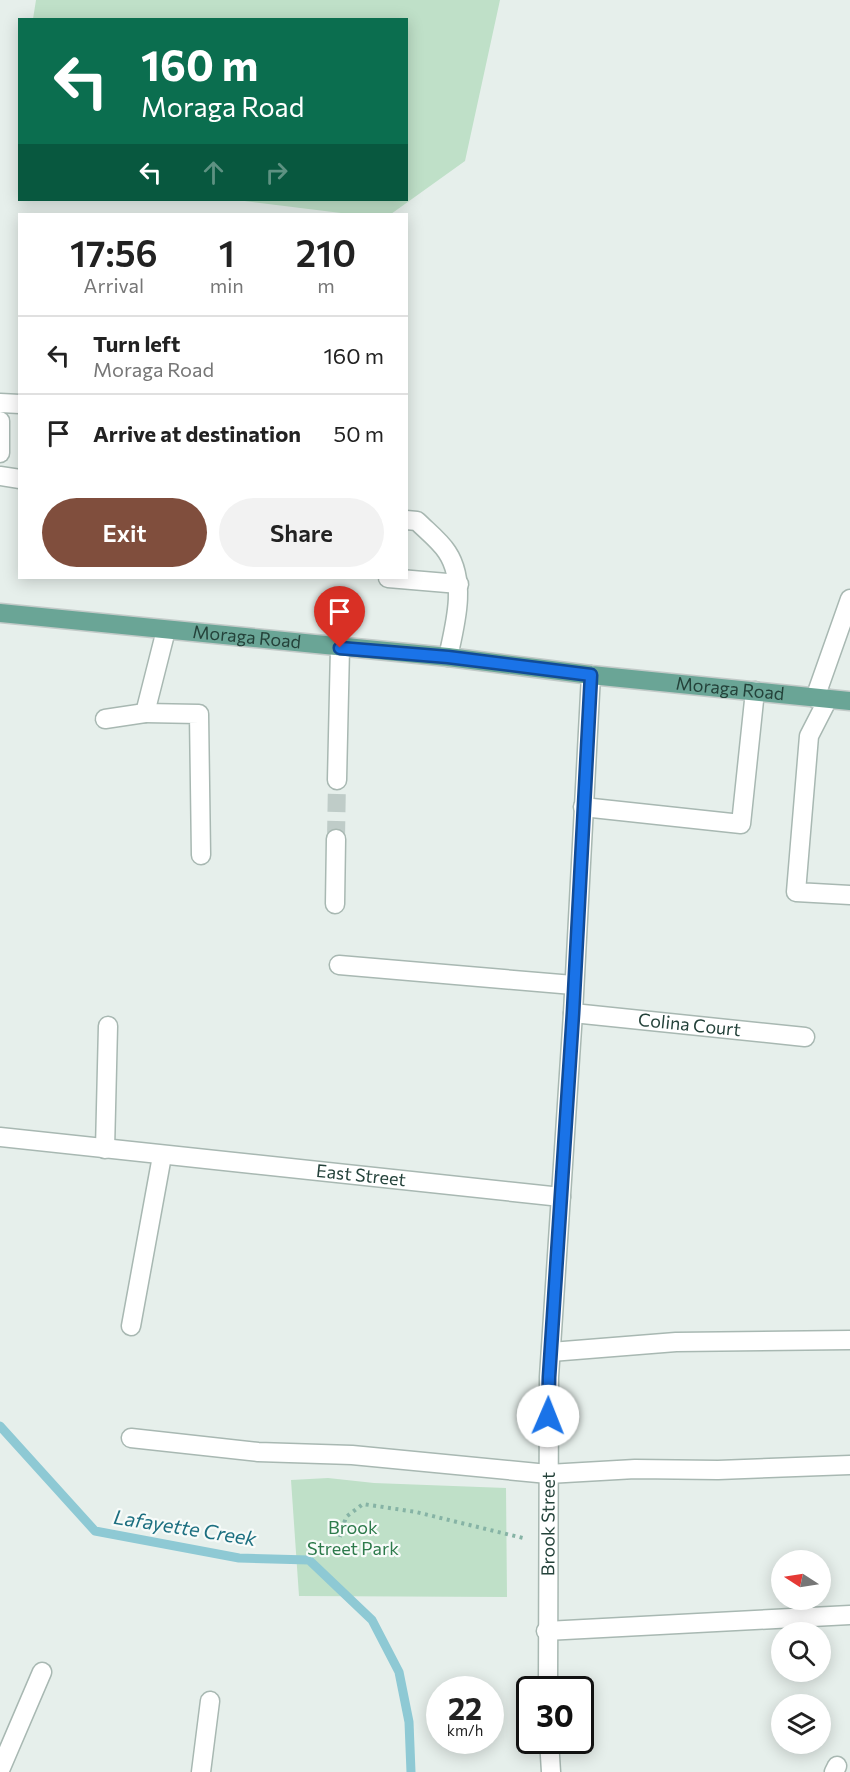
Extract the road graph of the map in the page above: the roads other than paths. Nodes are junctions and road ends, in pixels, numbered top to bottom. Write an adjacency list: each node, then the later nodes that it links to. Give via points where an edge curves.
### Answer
1 (0, 403): 2 (street)
2 (18, 404)
3 (0, 421): 4 (street)
4 (0, 445)
5 (0, 476): 6 (street)
6 (18, 479)
7 (408, 520): 9 (street, via 417,521 447,552)
8 (400, 579): 9 (street)
9 (459, 584): 14 (street)
10 (850, 599): 17 (street)
11 (0, 613): 12 (main road, Moraga Road)
12 (166, 630): 13 (main road, Moraga Road); 19 (street)
13 (340, 648): 14 (main road, Moraga Road); 21 (street)
14 (448, 657): 15 (main road, Moraga Road)
15 (591, 675): 16 (main road, Moraga Road); 22 (street, Brook Street)
16 (755, 692): 17 (main road, Moraga Road); 22 (street, via 741,824)
17 (822, 698): 18 (main road, Moraga Road); 25 (street, via 809,736 796,892)
18 (850, 701)
19 (145, 713): 20 (street); 24 (street, via 199,714)
20 (105, 719)
21 (337, 780)
22 (583, 807): 28 (street, Brook Street)
23 (336, 839): 26 (street)
24 (201, 855)
25 (850, 895)
26 (335, 904)
27 (339, 965): 28 (street)
28 (573, 985): 29 (street, Brook Street)
29 (573, 1013): 31 (street, Colina Court); 35 (street, Brook Street)
30 (108, 1026): 33 (street)
31 (805, 1037)
32 (0, 1137): 33 (street, East Street)
33 (105, 1149): 34 (street, East Street)
34 (162, 1156): 35 (street, East Street); 36 (street)
35 (561, 1197): 38 (street, Brook Street)
36 (131, 1326)
37 (850, 1340): 38 (street, via 676,1342)
38 (550, 1352): 41 (street, Brook Street)
39 (131, 1438): 41 (street, via 258,1452 352,1455)
40 (850, 1465): 41 (street)
41 (548, 1474): 43 (street, Brook Street)
42 (850, 1615): 43 (street)
43 (546, 1631): 45 (street, Brook Street)
44 (42, 1672): 48 (street)
45 (548, 1676)
46 (210, 1701): 49 (street)
47 (550, 1754): 50 (street)
48 (0, 1770)
49 (201, 1772)
50 (551, 1772)

